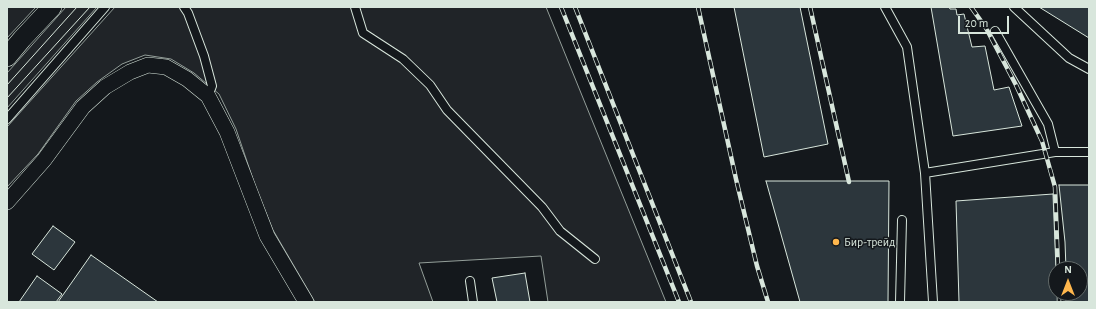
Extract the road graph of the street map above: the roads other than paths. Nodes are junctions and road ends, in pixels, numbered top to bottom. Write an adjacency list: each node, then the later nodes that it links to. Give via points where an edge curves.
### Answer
1 (52, 7): 8 (street)
2 (105, 7): 11 (lane)
3 (184, 7): 10 (lane, via 204,56 212,86)
4 (355, 7): 17 (lane, via 363,33 403,58 430,85 447,110 542,207 560,231)
5 (885, 7): 14 (lane, via 907,46)
6 (1014, 7): 9 (lane, via 1069,58)
7 (995, 31): 12 (lane, via 1048,124)
8 (7, 57)
9 (1089, 69)
10 (208, 96): 15 (street, via 187,79 166,67 148,64 130,72 105,87 83,107 44,160); 19 (street, via 227,132 267,236)
11 (7, 119)
12 (1055, 152): 13 (lane); 14 (lane)
13 (1089, 152)
14 (925, 173): 22 (lane)
15 (7, 202)
16 (902, 220): 21 (lane)
17 (595, 259)
18 (470, 281): 20 (lane)
19 (306, 302)
20 (473, 302)
21 (900, 302)
22 (933, 302)

